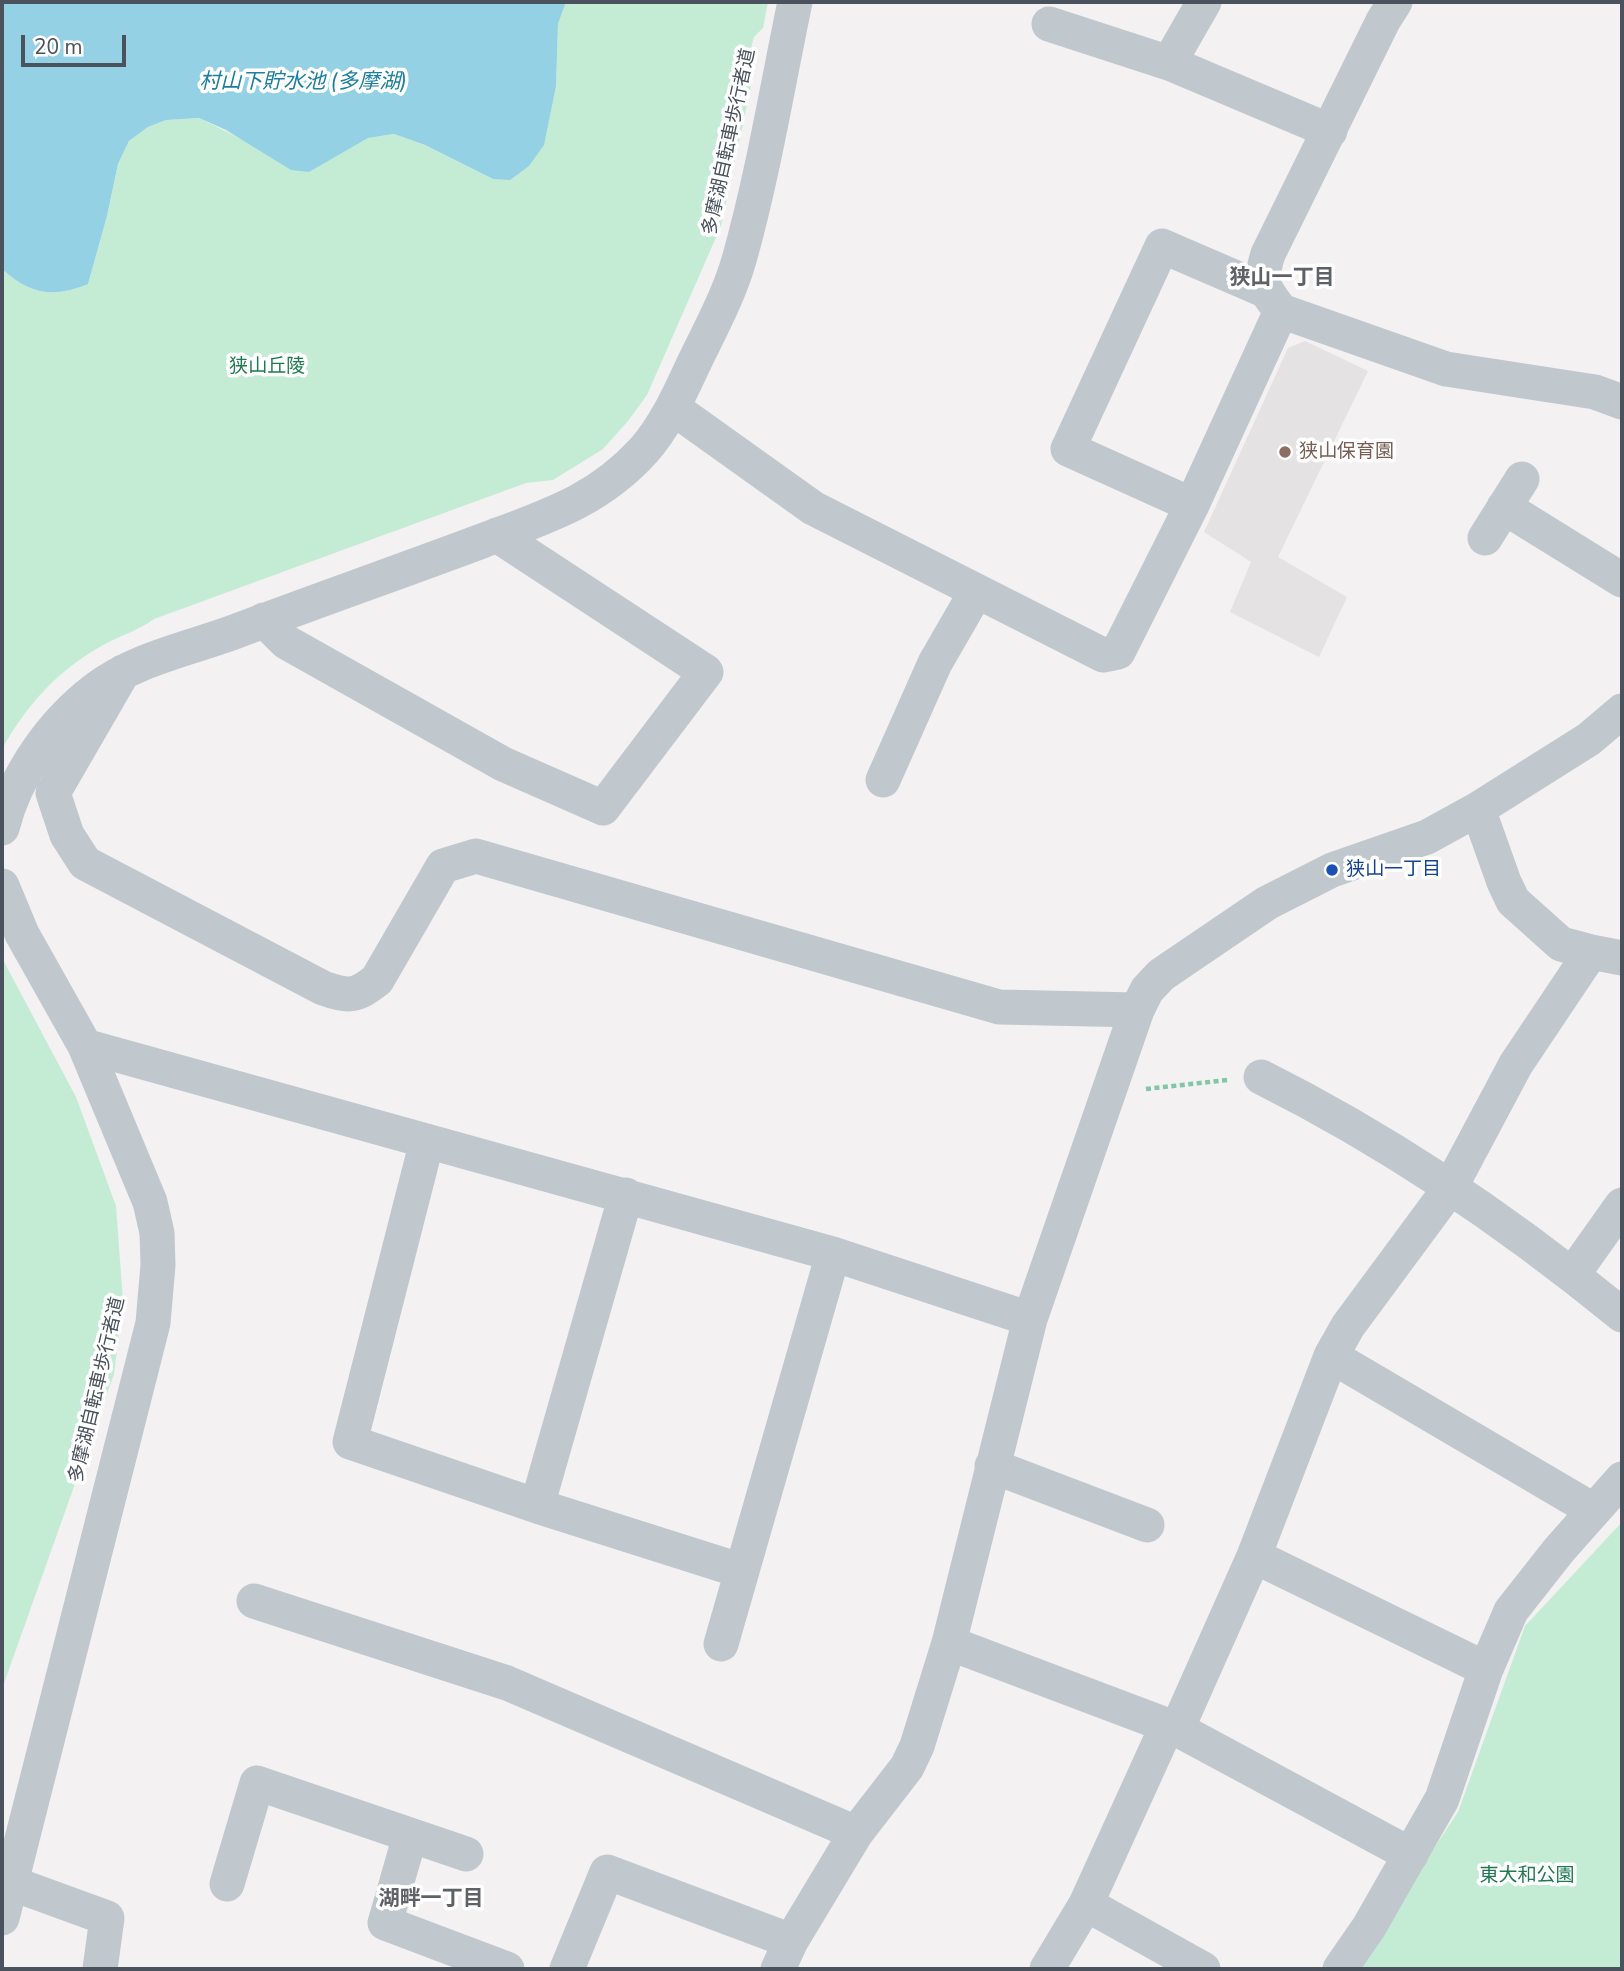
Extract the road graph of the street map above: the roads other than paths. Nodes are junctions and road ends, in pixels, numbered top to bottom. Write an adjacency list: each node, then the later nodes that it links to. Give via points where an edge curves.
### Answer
1 (795, 2): 9 (street, via 738,262)
2 (1204, 2): 5 (street)
3 (1395, 2): 6 (street)
4 (1049, 24): 5 (street)
5 (1169, 63): 6 (street)
6 (1330, 131): 7 (street, via 1268,254 1262,273)
7 (1273, 300): 8 (street, via 1446,369 1595,392); 10 (street); 10 (street, via 1161,246 1068,449)
8 (1622, 401)
9 (673, 408): 11 (street, via 618,477 571,507); 14 (street, via 813,508)
10 (1192, 505): 14 (street, via 1118,652 1103,655)
11 (497, 535): 15 (street); 15 (street, via 706,671 603,808 491,757 286,642)
12 (1485, 538): 13 (street, via 1513,493)
13 (1622, 580)
14 (975, 592): 18 (street, via 935,663)
15 (264, 620): 16 (street)
16 (123, 673): 20 (street, via 97,688 48,738 19,782); 23 (street, via 52,793 67,835 85,863 323,988 346,995 362,992 377,979 443,866 476,856 999,1007)
17 (1622, 711): 19 (street, via 1588,739)
18 (883, 780)
19 (1478, 809): 22 (street, via 1513,901 1561,944); 23 (street, via 1427,837 1332,870 1267,903 1161,975)
20 (2, 828)
21 (2, 886): 24 (street, via 22,933)
22 (1607, 955): 27 (street, via 1516,1064)
23 (1137, 1010): 33 (street)
24 (85, 1046): 26 (street); 51 (street, via 150,1202 157,1233 157,1294)
25 (1261, 1077): 27 (street, via 1317,1105)
26 (428, 1141): 28 (street); 37 (street, via 350,1442)
27 (1450, 1188): 31 (street); 34 (street)
28 (626, 1195): 30 (street); 37 (street)
29 (1622, 1205): 31 (street)
30 (833, 1254): 33 (street); 41 (street)
31 (1573, 1275): 32 (street)
32 (1622, 1315)
33 (1030, 1319): 35 (street)
34 (1331, 1356): 38 (street); 40 (street)
35 (992, 1465): 39 (street); 43 (street)
36 (1622, 1479): 38 (street)
37 (537, 1506): 41 (street)
38 (1593, 1510): 45 (street, via 1511,1611)
39 (1147, 1525)
40 (1254, 1556): 45 (street); 46 (street)
41 (742, 1571): 44 (street)
42 (254, 1601): 47 (street, via 507,1683)
43 (948, 1643): 46 (street); 47 (street, via 907,1767)
44 (721, 1644)
45 (1486, 1669): 50 (street, via 1442,1799)
46 (1172, 1727): 50 (street); 53 (street)
47 (856, 1833): 55 (street)
48 (410, 1836): 49 (street); 52 (street, via 257,1783); 57 (street, via 385,1923)
49 (466, 1854)
50 (1411, 1855): 61 (street)
51 (11, 1883): 54 (street); 56 (street, via 107,1917)
52 (227, 1884)
53 (1086, 1903): 59 (street); 60 (street)
54 (2, 1918)
55 (784, 1955): 58 (street, via 607,1872)
56 (100, 1969)
57 (508, 1969)
58 (567, 1969)
59 (1047, 1969)
60 (1203, 1969)
61 (1340, 1969)

